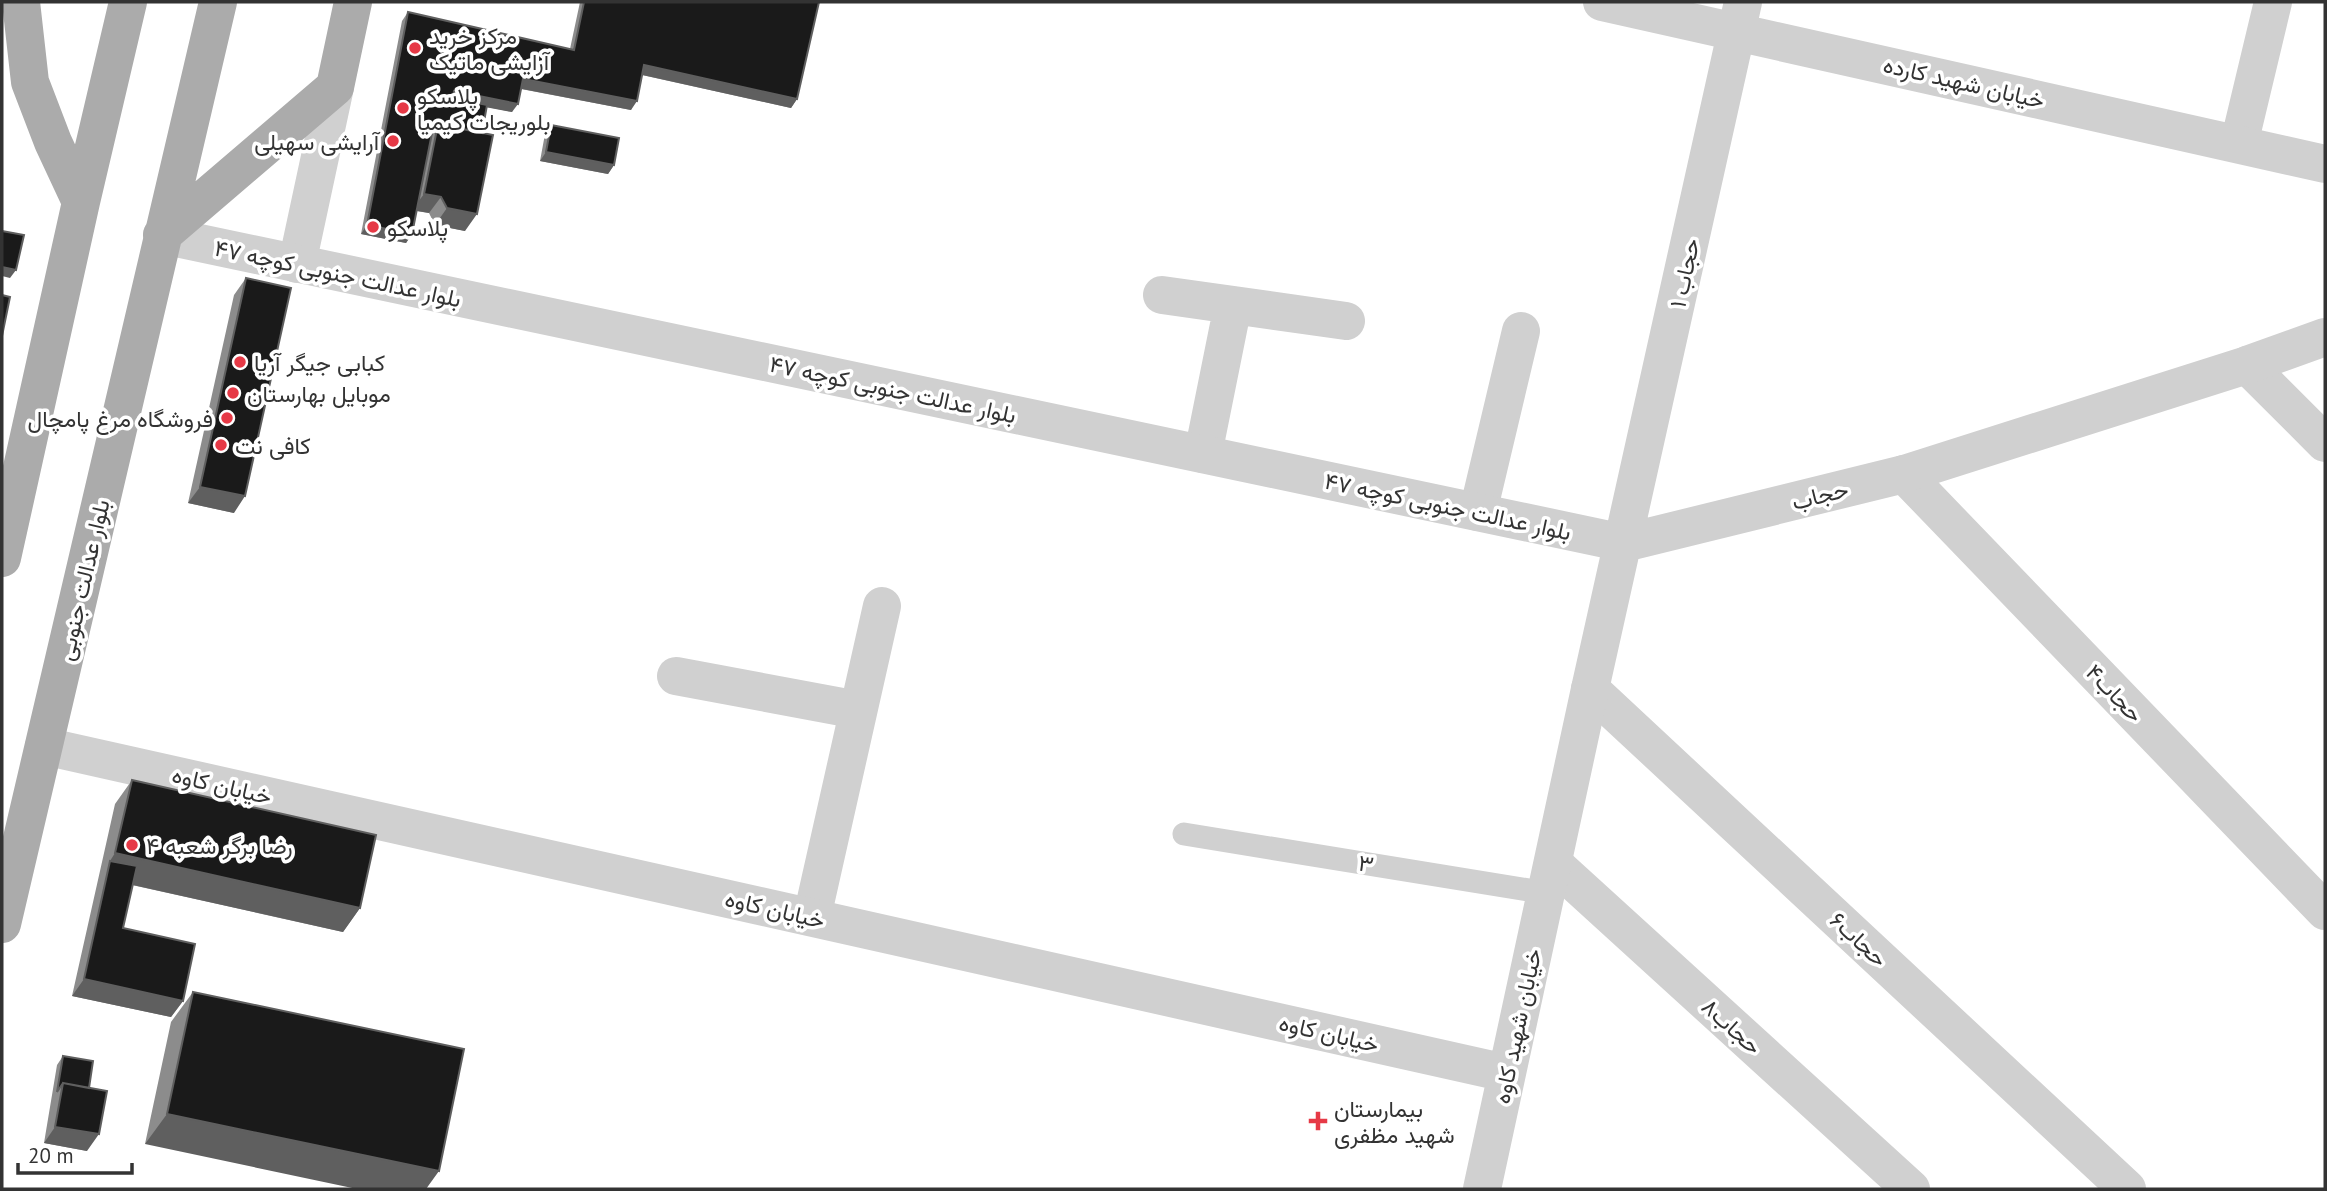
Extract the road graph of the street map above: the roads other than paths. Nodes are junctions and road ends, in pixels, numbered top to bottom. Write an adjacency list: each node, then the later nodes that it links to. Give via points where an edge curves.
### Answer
1 (21, 2): 11 (main road, via 30,82)
2 (128, 2): 11 (main road)
3 (218, 2): 12 (main road, بلوار عدالت جنوبی)
4 (353, 2): 8 (main road)
5 (1602, 2): 7 (street, خیابان شهید کارده)
6 (2273, 2): 9 (street)
7 (1740, 16): 9 (street, خیابان شهید کارده); 24 (street, حجاب ۱)
8 (335, 87): 12 (main road); 13 (street)
9 (2239, 144): 10 (street, خیابان شهید کارده)
10 (2325, 164)
11 (81, 202): 25 (main road)
12 (162, 235): 13 (street, بلوار عدالت جنوبی کوچه ۴۷); 30 (main road, بلوار عدالت جنوبی)
13 (297, 264): 21 (street, بلوار عدالت جنوبی کوچه ۴۷)
14 (1162, 295): 15 (street)
15 (1233, 305): 16 (street); 21 (street)
16 (1346, 321)
17 (1521, 331): 23 (street)
18 (2325, 337): 19 (street, حجاب)
19 (2247, 365): 20 (street); 22 (street, حجاب)
20 (2325, 443)
21 (1203, 454): 23 (street, بلوار عدالت جنوبی کوچه ۴۷)
22 (1904, 474): 24 (street, حجاب); 33 (street, حجاب۴)
23 (1478, 512): 24 (street, بلوار عدالت جنوبی کوچه ۴۷)
24 (1624, 543): 28 (street)
25 (2, 558)
26 (882, 606): 29 (street)
27 (676, 676): 29 (street)
28 (1590, 689): 32 (street); 39 (street, حجاب۶)
29 (858, 710): 34 (street)
30 (44, 746): 34 (street, خیابان کاوه); 35 (main road, بلوار عدالت جنوبی)
31 (1184, 834): 32 (lane, ۳)
32 (1550, 878): 36 (street, خیابان شهید کاوه); 38 (street, حجاب۸)
33 (2325, 911)
34 (812, 917): 36 (street, خیابان کاوه)
35 (2, 924)
36 (1506, 1073): 37 (street, خیابان شهید کاوه)
37 (1482, 1189)
38 (1911, 1189)
39 (2127, 1189)

